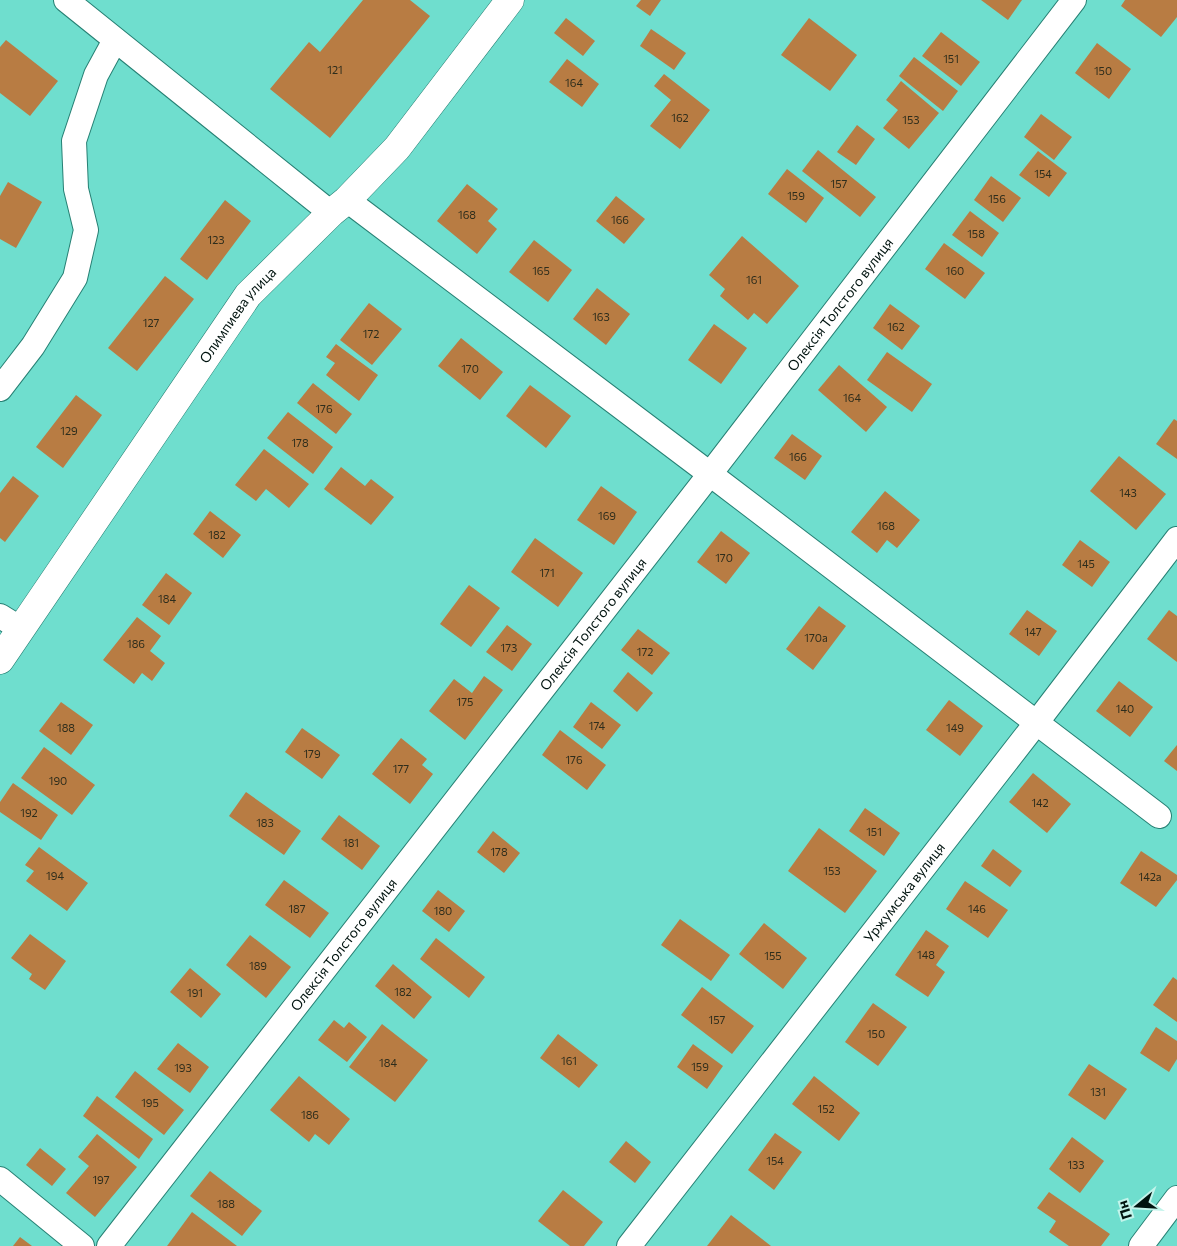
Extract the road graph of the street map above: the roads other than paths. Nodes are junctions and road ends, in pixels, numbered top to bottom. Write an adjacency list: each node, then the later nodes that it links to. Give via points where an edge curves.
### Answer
1 (66, 0): 4 (street)
2 (510, 0): 5 (main road, Олимпиева улица, via 397,148)
3 (1074, 0): 7 (street, Олексія Толстого вулиця)
4 (115, 40): 5 (street); 6 (street, via 96,75 74,140 76,189 86,230 75,278)
5 (339, 207): 7 (street); 9 (main road, Олимпиева улица, via 248,295)
6 (0, 390)
7 (710, 474): 11 (street); 16 (street, Олексія Толстого вулиця)
8 (1177, 539): 11 (street, Уржумська вулиця)
9 (11, 622): 10 (main road, Олимпиева улица)
10 (0, 660)
11 (1036, 722): 12 (street); 17 (street, Уржумська вулиця)
12 (1158, 816)
13 (0, 1179): 15 (street)
14 (1177, 1198): 18 (street)
15 (82, 1246)
16 (109, 1246)
17 (629, 1246)
18 (1141, 1246)

